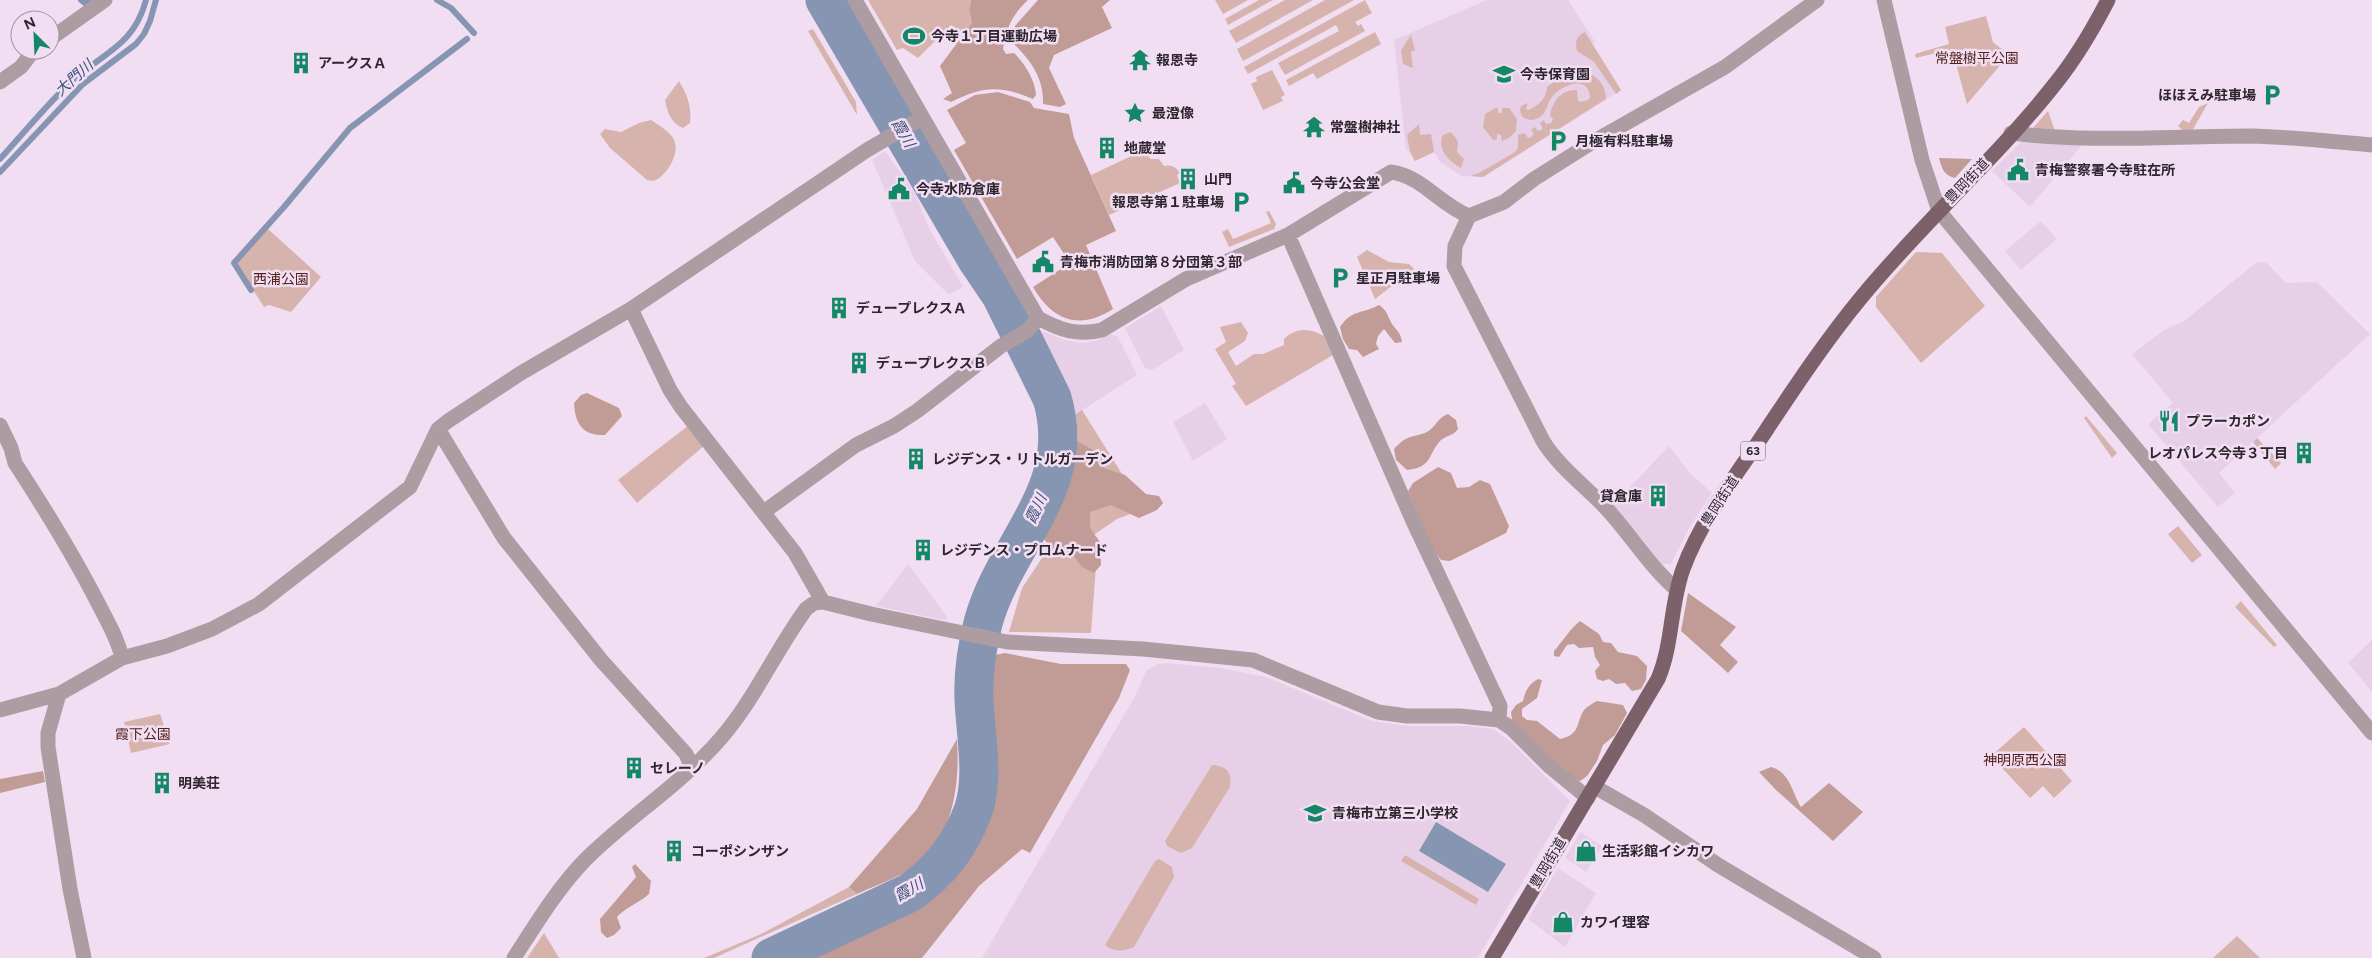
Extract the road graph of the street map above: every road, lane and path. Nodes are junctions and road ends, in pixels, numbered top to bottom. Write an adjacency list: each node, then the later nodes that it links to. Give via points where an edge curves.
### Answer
1 (105, 0): 6 (street)
2 (855, 0): 9 (street)
3 (1817, 0): 13 (street, via 1725,66 1591,143 1504,202)
4 (1884, 0): 12 (street, via 1922,160)
5 (2108, 0): 10 (main road, 豊岡街道 / 63, via 2082,47 2055,84)
6 (60, 32)
7 (27, 60): 8 (street)
8 (0, 82)
9 (918, 120): 15 (street); 16 (street)
10 (2011, 133): 11 (street, via 2046,138 2252,136); 12 (main road, 豊岡街道 / 63)
11 (2372, 145)
12 (1939, 211): 20 (main road, 豊岡街道 / 63, via 1859,300 1774,418 1700,530); 26 (street)
13 (1469, 216): 14 (street, via 1404,174 1391,172); 20 (street, via 1455,246 1454,266 1543,441 1558,462 1607,510 1658,574)
14 (1288, 235): 16 (street, via 1186,279 1102,330 1073,333); 25 (street, via 1412,521 1500,706)
15 (631, 310): 18 (street, via 521,373); 19 (street, via 681,407)
16 (1035, 322): 19 (street, via 917,411 856,445)
17 (0, 424): 22 (street, via 15,462 73,555 119,645)
18 (438, 429): 22 (street, via 410,487 286,584 243,614 212,629); 27 (street, via 497,528 601,660 686,754)
19 (764, 511): 21 (street, via 796,553)
20 (1677, 590): 28 (main road, 豊岡街道 / 63, via 1663,668)
21 (823, 602): 25 (street, via 1007,642 1143,649 1253,660 1378,712); 27 (street, via 814,603 806,609 746,705 714,747)
22 (122, 658): 23 (street)
23 (59, 694): 24 (street); 29 (street, via 48,733 48,747)
24 (0, 710)
25 (1499, 720): 28 (street, via 1548,766)
26 (2372, 733)
27 (692, 768): 30 (street, via 601,845 571,875)
28 (1591, 793): 31 (main road, 豊岡街道 / 63); 32 (street, via 1639,812 1718,865)
29 (84, 958)
30 (514, 958)
31 (1492, 958)
32 (1874, 958)

